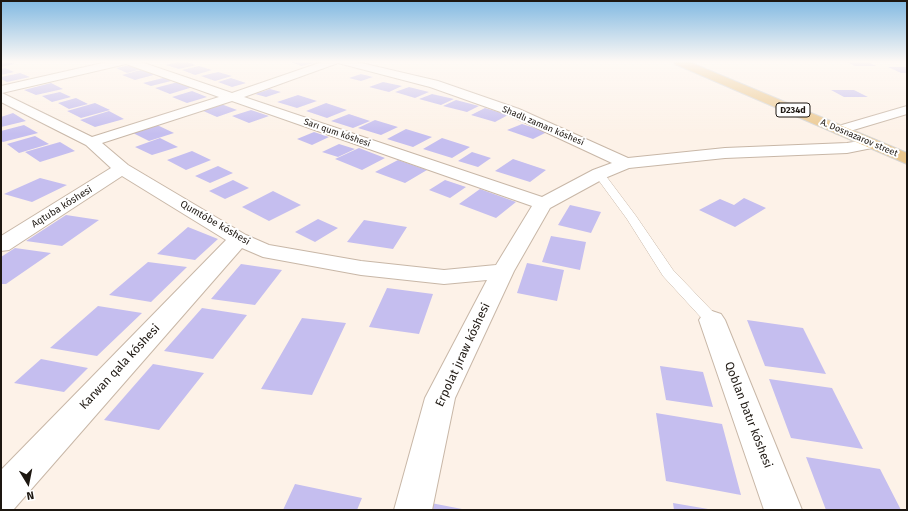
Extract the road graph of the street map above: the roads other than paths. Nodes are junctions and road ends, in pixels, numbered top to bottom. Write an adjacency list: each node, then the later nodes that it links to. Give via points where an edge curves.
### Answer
1 (19, 86): 6 (street)
2 (199, 86): 8 (street, Sarı qum kóshesi)
3 (264, 86): 8 (street)
4 (439, 86): 14 (street, Shadlı zaman kóshesi, via 514,112)
5 (735, 86): 10 (main road, A. Dosnazarov street / D234d)
6 (1, 90)
7 (1, 97): 11 (street, Qumtóbe kóshesi)
8 (232, 97): 11 (street); 17 (street, Sarı qum kóshesi)
9 (907, 110): 10 (street)
10 (840, 130): 12 (main road, A. Dosnazarov street / D234d)
11 (91, 142): 15 (street, Qumtóbe kóshesi)
12 (872, 144): 13 (main road, A. Dosnazarov street / D234d); 14 (street, via 847,148 725,153)
13 (907, 159)
14 (626, 163): 16 (street)
15 (122, 168): 18 (street, Qumtóbe kóshesi); 19 (street, Aqtuba kóshesi)
16 (599, 174): 17 (street); 21 (lane, via 668,273)
17 (544, 204): 20 (street, Erpolat jıraw kóshesi)
18 (239, 239): 20 (street, Qumtóbe kóshesi, via 263,250 361,268 444,277); 22 (street, Karwan qala kóshesi)
19 (1, 244)
20 (503, 271): 23 (street, Erpolat jıraw kóshesi, via 440,398)
21 (712, 320): 24 (street, Qoblan batır kóshesi)
22 (1, 496)
23 (412, 510)
24 (783, 510)

